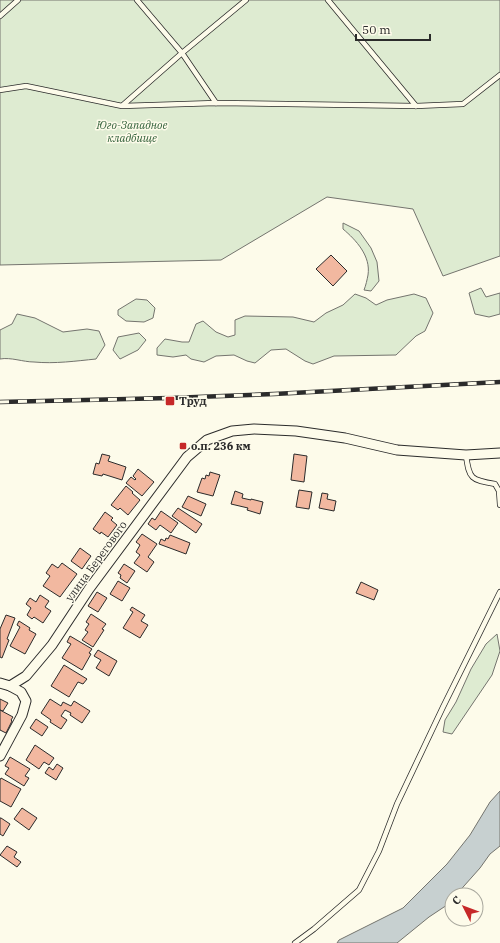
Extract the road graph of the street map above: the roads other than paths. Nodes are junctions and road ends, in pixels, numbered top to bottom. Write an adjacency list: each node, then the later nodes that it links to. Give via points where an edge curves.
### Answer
1 (18, 0): 5 (lane)
2 (137, 0): 6 (lane)
3 (246, 0): 6 (lane)
4 (328, 0): 11 (lane)
5 (0, 16)
6 (182, 53): 9 (lane); 10 (lane)
7 (500, 75): 11 (lane, via 463,104)
8 (0, 90): 10 (lane, via 26,86)
9 (216, 103): 10 (lane); 11 (lane)
10 (122, 106)
11 (416, 106)
12 (500, 453): 13 (street, улица Берегового)
13 (466, 455): 14 (lane, via 468,470 472,477 481,482 495,484 499,491); 17 (street, улица Берегового, via 397,450 345,438 296,431 232,431 207,440 186,457 89,589 52,645 26,676)
14 (500, 505)
15 (500, 592): 19 (lane, via 397,804 379,851 359,890)
16 (0, 683): 17 (street)
17 (10, 686): 18 (street, via 21,692 26,701 22,715)
18 (0, 756)
19 (295, 943)

